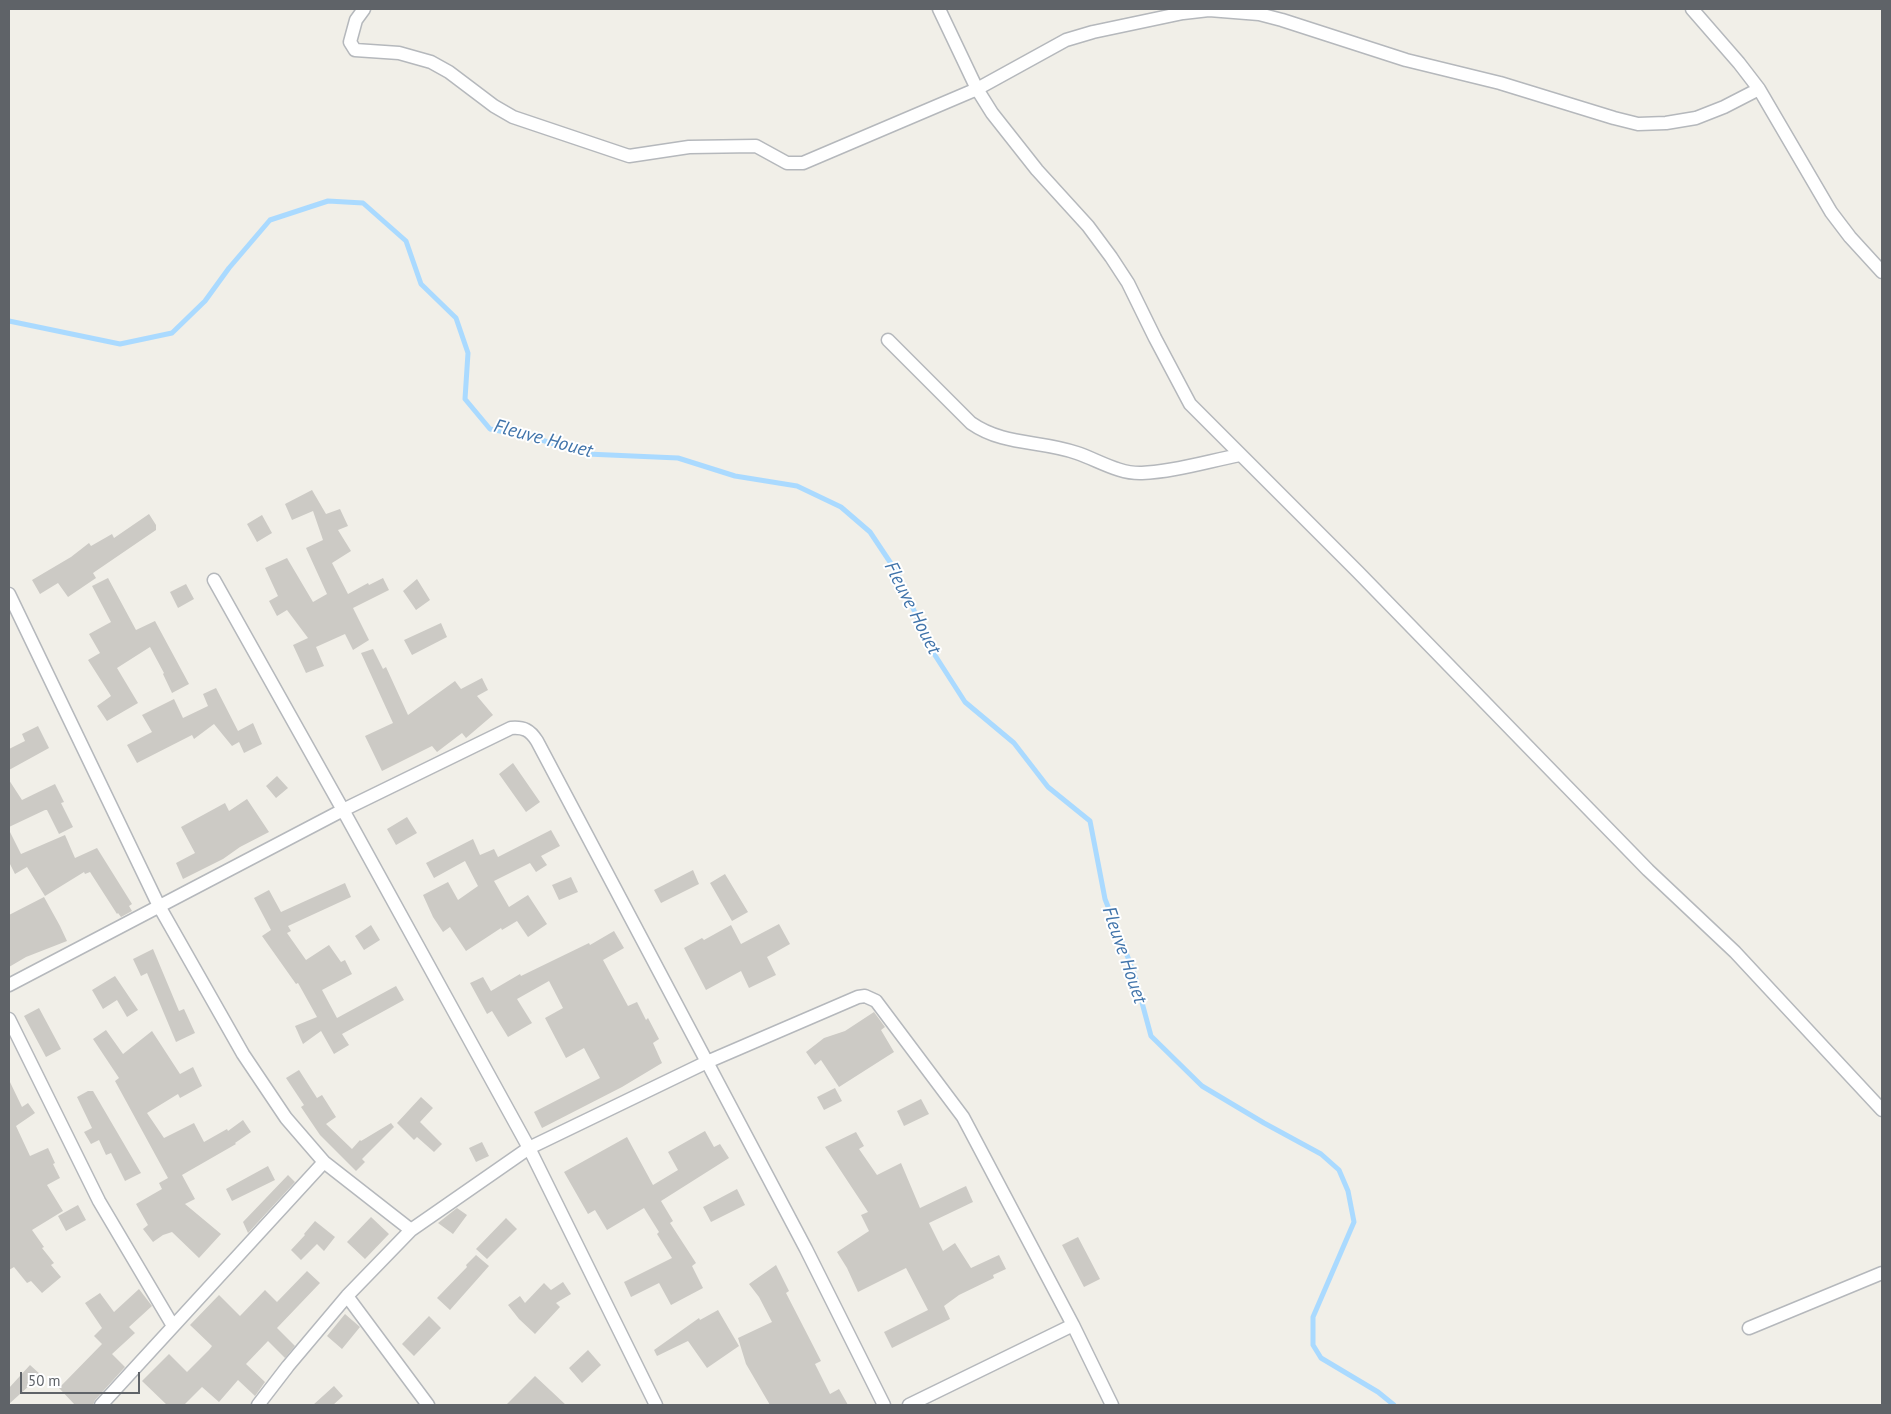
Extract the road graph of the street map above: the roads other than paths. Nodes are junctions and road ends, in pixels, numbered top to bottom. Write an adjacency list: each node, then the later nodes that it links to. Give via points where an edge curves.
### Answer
1 (364, 9): 4 (street, via 356,20 350,42 355,50 399,53 431,62 513,117 629,156 689,147 756,146 787,163 803,164)
2 (939, 9): 4 (street)
3 (1692, 9): 5 (street)
4 (977, 89): 5 (street, via 1066,40 1183,12 1209,10 1259,14 1282,20 1406,60 1500,83 1638,124 1696,118); 8 (street, via 1008,135 1112,257 1190,404)
5 (1759, 89): 6 (street, via 1831,212)
6 (1882, 272)
7 (888, 340): 8 (street, via 971,423 1000,438 1055,447 1126,472 1140,473)
8 (1240, 455): 16 (street, via 1648,870 1735,952)
9 (214, 580): 11 (street)
10 (9, 594): 12 (street)
11 (343, 810): 12 (street); 15 (street, via 511,728 531,732); 17 (street)
12 (159, 906): 13 (street); 18 (street, via 243,1054 286,1118)
13 (9, 986)
14 (9, 1019): 23 (street, via 99,1201)
15 (707, 1062): 17 (street); 22 (street, via 858,997 876,1001 963,1117); 29 (street, via 806,1248)
16 (1882, 1110)
17 (529, 1148): 19 (street); 28 (street)
18 (324, 1162): 19 (street); 23 (street)
19 (411, 1230): 21 (street)
20 (1882, 1273): 24 (street)
21 (347, 1296): 26 (street); 27 (street)
22 (1073, 1325): 30 (street); 31 (street)
23 (173, 1326): 25 (street)
24 (1749, 1328)
25 (101, 1405)
26 (258, 1405)
27 (428, 1405)
28 (656, 1405)
29 (884, 1405)
30 (909, 1405)
31 (1112, 1405)

